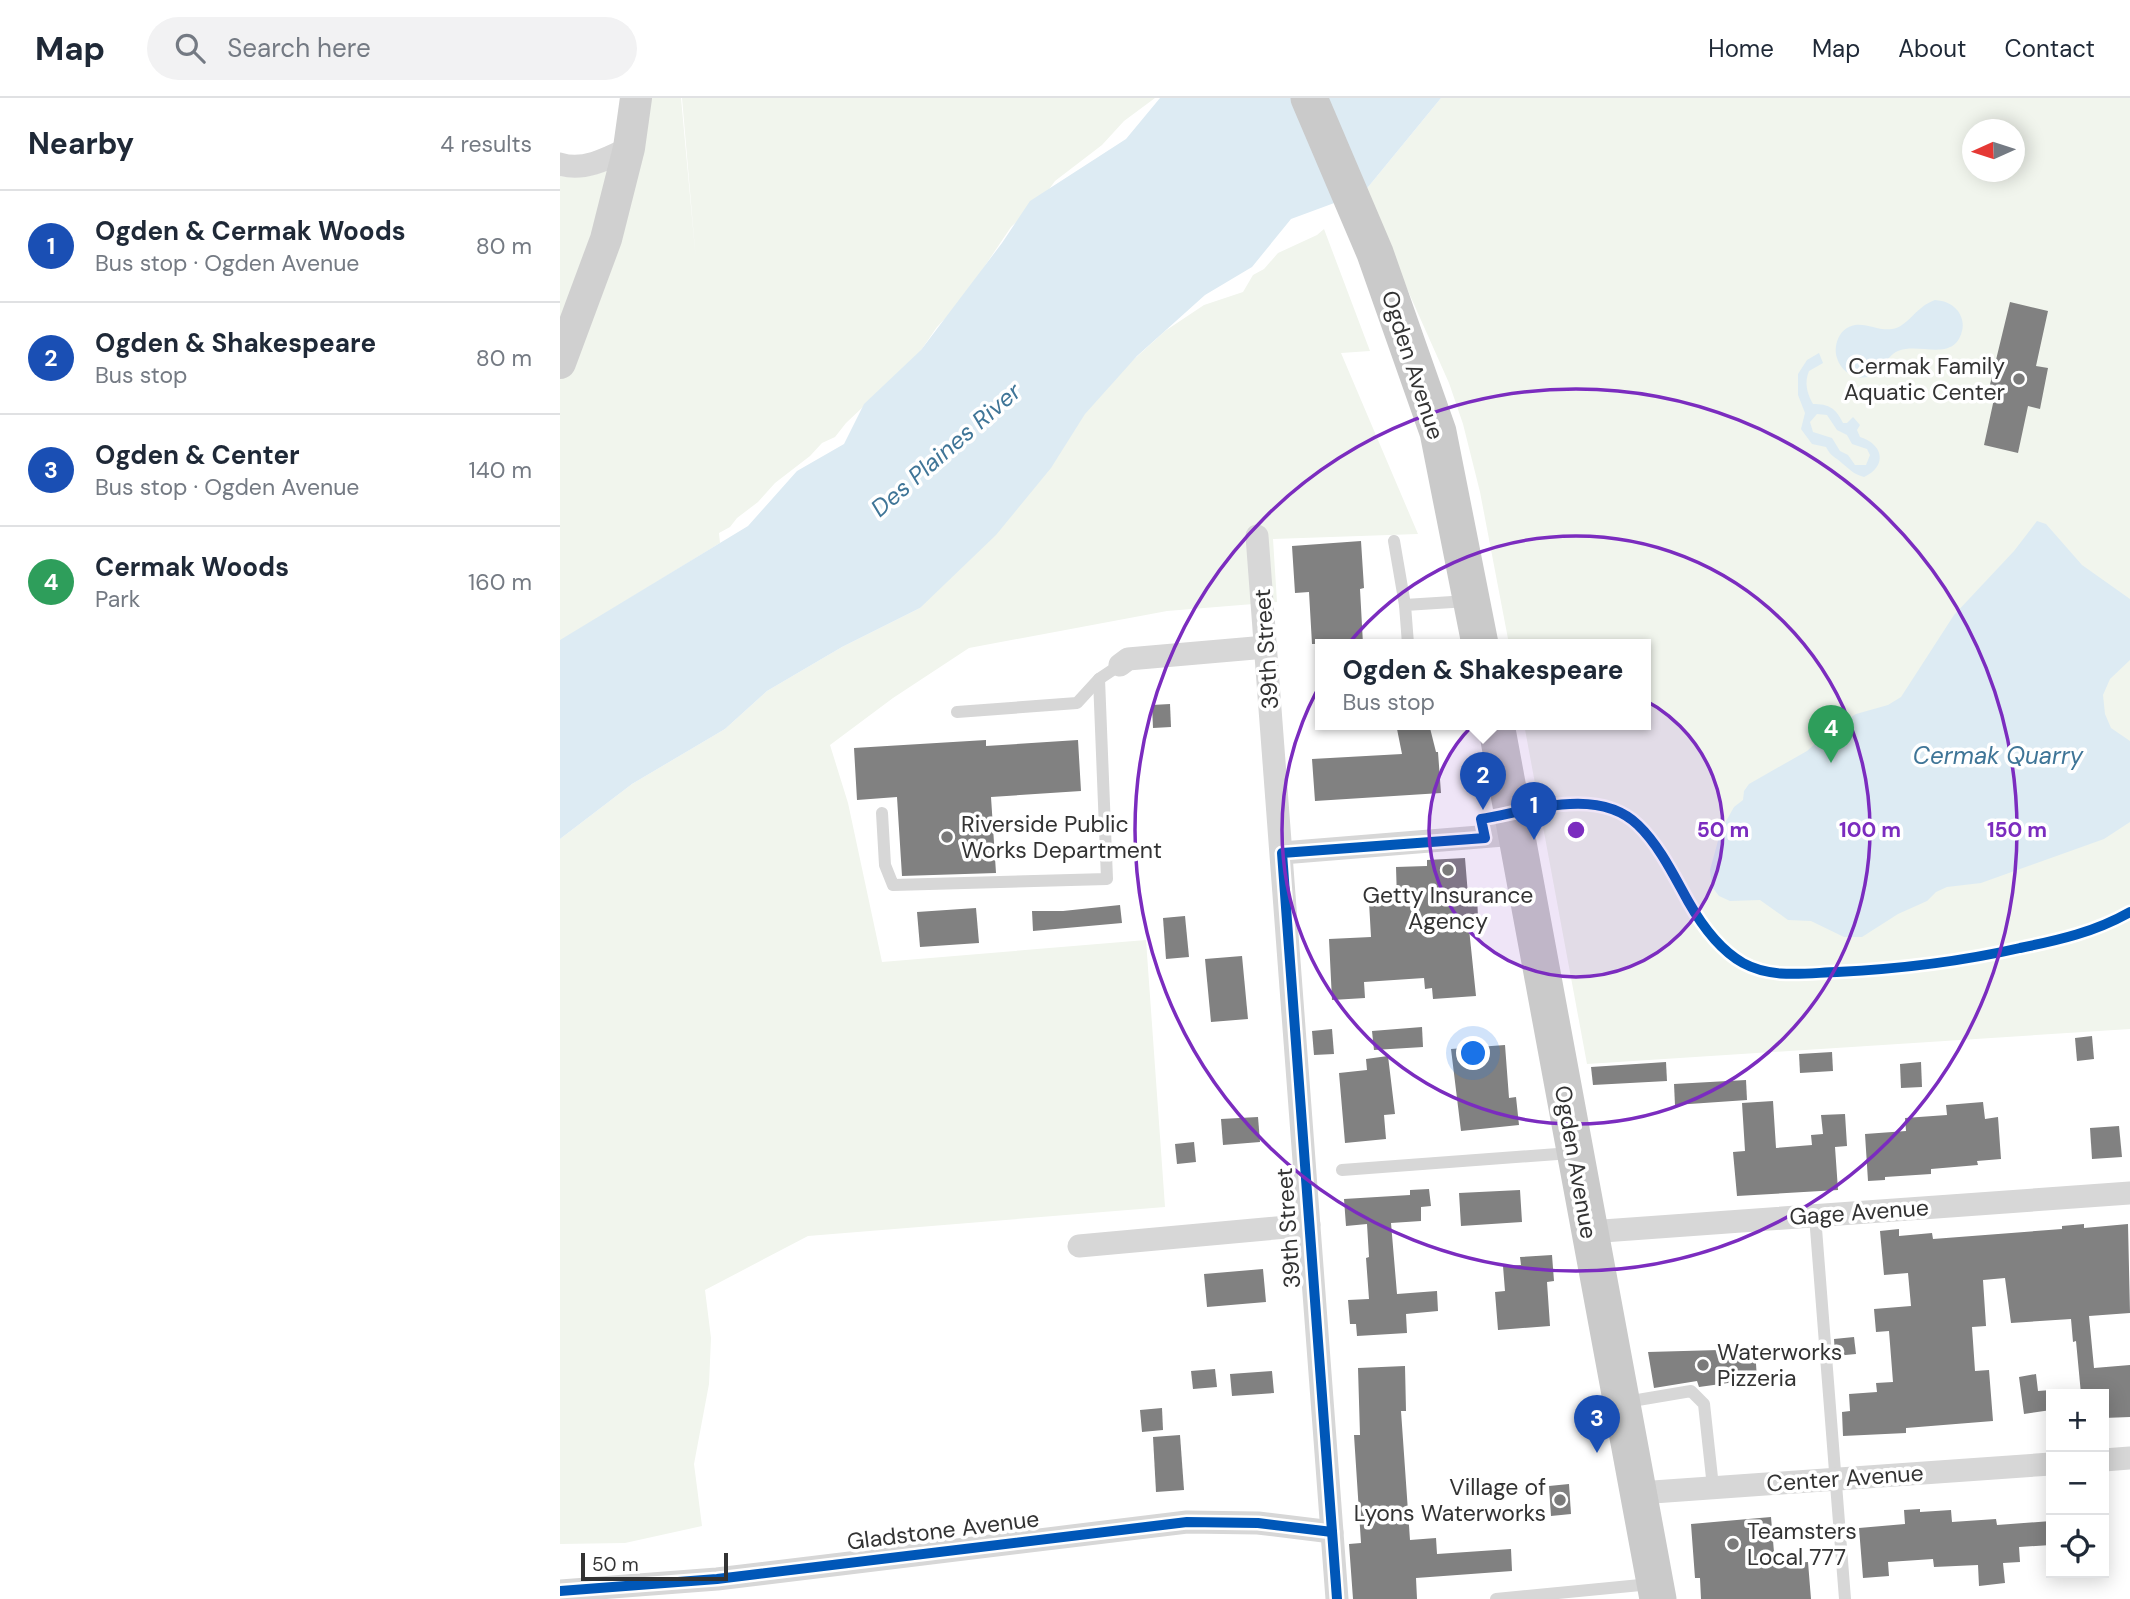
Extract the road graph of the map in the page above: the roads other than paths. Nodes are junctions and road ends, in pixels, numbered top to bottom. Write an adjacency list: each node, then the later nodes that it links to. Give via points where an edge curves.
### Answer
1 (636, 98): 3 (street)
2 (1309, 98): 8 (main road, Ogden Avenue, via 1376,253 1438,432)
3 (629, 148): 4 (street, via 600,162); 5 (street, via 606,239)
4 (560, 164)
5 (560, 363)
6 (1257, 536): 12 (street, 39th Street)
7 (1394, 541): 9 (lane)
8 (1471, 601): 9 (lane); 11 (main road, Ogden Avenue)
9 (1405, 605): 10 (lane)
10 (1408, 639)
11 (1479, 639)
12 (1266, 647): 13 (street, via 1128,659); 19 (street, 39th Street)
13 (1120, 665): 14 (lane)
14 (1100, 679): 15 (lane, via 1077,703); 17 (lane, via 1107,879 893,885 885,864)
15 (957, 712)
16 (1497, 730): 18 (main road, Ogden Avenue)
17 (882, 813)
18 (1516, 834): 19 (street); 20 (main road, Ogden Avenue)
19 (1282, 853): 24 (street, 39th Street)
20 (1574, 1153): 21 (lane); 25 (main road, Ogden Avenue)
21 (1342, 1170)
22 (2130, 1193): 23 (street, Gage Avenue)
23 (1815, 1216): 25 (street, Gage Avenue); 31 (lane)
24 (1309, 1225): 26 (street); 34 (street, 39th Street)
25 (1589, 1232): 27 (main road, Ogden Avenue)
26 (1079, 1246)
27 (1622, 1403): 32 (lane, via 1691,1391 1704,1404); 33 (main road, Ogden Avenue)
28 (2130, 1458): 29 (street)
29 (2109, 1460)
30 (2046, 1464): 31 (street, Center Avenue)
31 (1836, 1479): 32 (street, Center Avenue); 40 (lane)
32 (1713, 1487): 33 (street, Center Avenue)
33 (1639, 1493): 37 (main road, Ogden Avenue)
34 (1332, 1532): 35 (street, Gladstone Avenue, via 1258,1523 1187,1522); 38 (street, 39th Street)
35 (718, 1589): 36 (street, Gladstone Avenue)
36 (560, 1591)
37 (1657, 1591): 39 (lane)
38 (1337, 1599)
39 (1496, 1599)
40 (1845, 1599)

